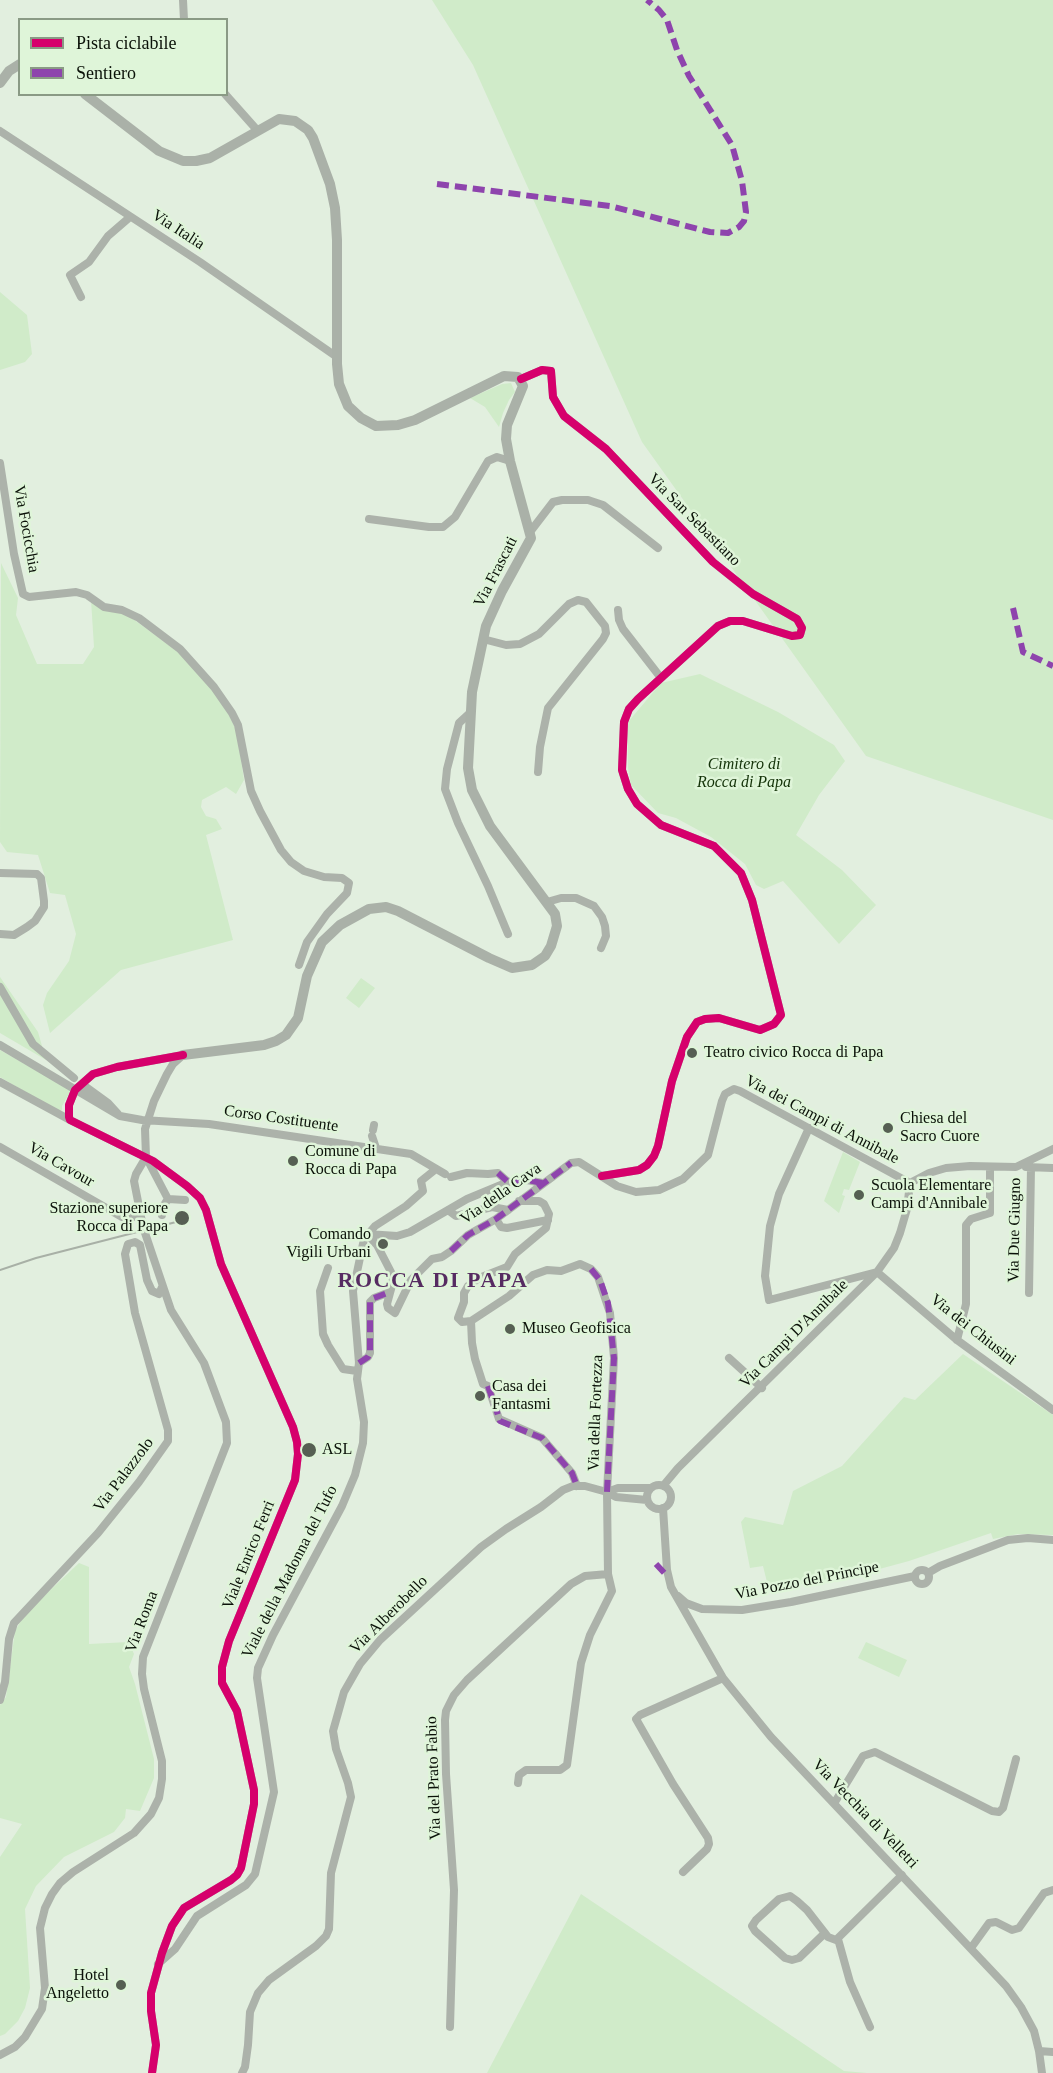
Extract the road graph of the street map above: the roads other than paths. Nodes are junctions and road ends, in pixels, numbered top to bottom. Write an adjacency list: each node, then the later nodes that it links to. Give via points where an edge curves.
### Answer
1 (183, 0): 2 (street)
2 (184, 18)
3 (18, 65): 4 (main road)
4 (0, 83)
5 (88, 96): 7 (main road, via 159,151 183,161 210,158)
6 (227, 96): 7 (street)
7 (257, 130): 11 (main road, via 279,119 302,124 312,136 330,184 337,228)
8 (0, 131): 9 (street, Via Italia)
9 (130, 217): 10 (street, via 108,236 89,262 70,275); 11 (street, Via Italia)
10 (81, 297)
11 (337, 357): 12 (main road, via 345,401 356,414 376,426 409,422 504,376)
12 (521, 380): 13 (main road, Via Frascati, via 524,386 506,428); 20 (street, Via San Sebastiano, via 549,370 553,397 564,416 606,448 713,562 753,594 795,617 802,626 802,633 792,636 743,621 724,623)
13 (510, 460): 15 (street, via 497,457 488,461 446,526); 16 (main road, Via Frascati)
14 (0, 463): 28 (street, Via Focicchia, via 23,594 29,597 84,593 104,607 140,618 177,646 232,713 251,791 281,850 304,871 342,878 349,883 346,893 307,942)
15 (369, 519)
16 (530, 532): 17 (street, via 553,502 588,500 603,505); 19 (main road, Via Frascati)
17 (658, 548)
18 (618, 610): 20 (street, via 625,633)
19 (483, 639): 21 (main road, Via Frascati); 22 (street, via 520,644 542,632 572,602 581,600 589,604 605,626 603,639 548,708)
20 (661, 678): 51 (street, Via San Sebastiano, via 632,706 624,722 622,766 627,785 637,804 654,821 714,846 741,873 752,900 781,1015 774,1024 760,1030 719,1018 698,1022 684,1044 654,1156 639,1170)
21 (471, 712): 24 (main road, Via Frascati, via 467,755 472,790 494,833); 26 (street, via 459,723 445,789)
22 (538, 772)
23 (0, 873): 25 (street, via 39,875 44,907 35,921 19,933)
24 (547, 902): 27 (street, via 576,898 594,906 605,926); 31 (main road, Via Frascati, via 557,921 553,942 542,958 524,968 504,965 391,909 365,910 322,942 307,976 298,1018 286,1035 264,1045)
25 (0, 934)
26 (508, 934)
27 (601, 948)
28 (299, 965)
29 (0, 987): 32 (street, via 33,1044)
30 (0, 1045): 35 (street)
31 (183, 1055): 35 (street, via 96,1072); 38 (street, via 169,1070)
32 (74, 1078)
33 (0, 1082): 37 (street, Viale Enrico Ferri)
34 (86, 1087): 36 (street)
35 (75, 1090): 36 (street); 37 (street, via 69,1105)
36 (120, 1116): 38 (street, Corso Costituente)
37 (70, 1120): 44 (street, Viale Enrico Ferri)
38 (147, 1121): 42 (street, Corso Costituente, via 209,1124); 44 (street)
39 (809, 1128): 51 (street, Via dei Campi di Annibale, via 732,1089 722,1101 709,1153 683,1179 659,1191 641,1192 621,1188); 54 (street, Via dei Campi di Annibale); 66 (street, via 779,1194 770,1226 765,1276 769,1300)
40 (373, 1131): 42 (street)
41 (0, 1147): 60 (street, Via Cavour, via 122,1217)
42 (376, 1148): 50 (street, Corso Costituente, via 411,1154)
43 (1053, 1149): 47 (street)
44 (146, 1157): 55 (street); 60 (street, Via Roma, via 134,1181); 96 (street, Viale Enrico Ferri, via 187,1186 204,1205 221,1264 293,1427 298,1454 295,1480 222,1667 222,1683 237,1711 254,1790 241,1868 231,1880 179,1914)
45 (571, 1163): 51 (street, Via dei Campi di Annibale, via 579,1162); 53 (street, Via della Cava)
46 (990, 1167): 47 (street); 54 (street, via 942,1168); 71 (street, via 990,1213 971,1219 966,1225 966,1304)
47 (1016, 1167): 48 (street)
48 (1031, 1167): 49 (street); 69 (street, Via Due Giugno)
49 (1053, 1168)
50 (436, 1169): 52 (street, via 448,1176 498,1173); 64 (street, via 421,1181 423,1191)
51 (602, 1176)
52 (508, 1182): 53 (street); 58 (street)
53 (542, 1183): 57 (street, Via della Cava)
54 (910, 1183): 66 (street, Via Campi D'Annibale, via 900,1233)
55 (168, 1198): 56 (street); 61 (street)
56 (185, 1200)
57 (519, 1201): 59 (street, Via della Cava); 63 (street, via 542,1202)
58 (448, 1210): 59 (street, via 456,1216 492,1207); 64 (street, via 406,1234)
59 (507, 1210): 62 (street, Via della Cava)
60 (140, 1215): 67 (street, Via Roma)
61 (162, 1215)
62 (496, 1219): 63 (street, via 505,1228); 68 (street, Via della Cava, via 468,1235 442,1257 432,1259 414,1276 395,1313 387,1306)
63 (548, 1220): 70 (street, via 544,1230 515,1254 507,1267 479,1278 465,1291 458,1318)
64 (366, 1234): 68 (street, via 377,1245 392,1274); 73 (street, Viale della Madonna del Tufo, via 352,1292)
65 (328, 1268): 73 (street, via 320,1291 323,1334 344,1369)
66 (877, 1272): 71 (street, Via dei Chiusini); 74 (street, Via Campi D'Annibale)
67 (162, 1287): 86 (street, Via Palazzolo, via 159,1294 152,1291 140,1245 128,1244 125,1254 135,1313 168,1441 98,1533 14,1623); 101 (street, Via Roma, via 173,1314 203,1360 228,1438 143,1657 144,1689 161,1758 160,1793 152,1812 134,1833 73,1872 52,1894 40,1928 45,1988 42,2008 26,2037)
68 (390, 1292): 73 (street, via 370,1302 370,1353)
69 (1029, 1293)
70 (469, 1321): 76 (street, via 473,1353 500,1421 542,1438 572,1473); 79 (street, Via della Fortezza, via 535,1274 547,1270 560,1271 583,1264 600,1280 608,1303 615,1358)
71 (957, 1340): 75 (street, Via dei Chiusini)
72 (729, 1358): 74 (street)
73 (358, 1367): 96 (street, Viale della Madonna del Tufo, via 364,1422 356,1469 342,1506 258,1668 274,1791 255,1874 246,1885 197,1916 175,1948)
74 (762, 1388): 77 (street, Via Campi D'Annibale)
75 (1053, 1410)
76 (577, 1486): 79 (street); 103 (street, Via Alberobello, via 563,1490 481,1547 380,1640 353,1674 333,1731 351,1797 330,1878 329,1929 324,1939 269,1980 258,1993 250,2012)
77 (663, 1486): 78 (street); 81 (street, via 671,1496)
78 (650, 1488): 79 (street); 80 (street)
79 (607, 1492): 80 (street); 83 (street, Via della Fortezza)
80 (647, 1500): 81 (street, via 656,1508)
81 (663, 1508): 84 (street, Via Vecchia di Velletri, via 668,1577)
82 (1053, 1540): 84 (street, Via Pozzo del Principe, via 1008,1540 928,1573 921,1569 915,1576 736,1611 697,1608)
83 (608, 1574): 88 (street, Via della Fortezza, via 611,1595 580,1663 567,1765 560,1770 526,1770 519,1775); 97 (street, Via del Prato Fabio, via 585,1576 571,1584 467,1680 446,1711 454,1890)
84 (674, 1592): 85 (street, Via Vecchia di Velletri)
85 (723, 1678): 89 (street, Via Vecchia di Velletri, via 771,1737); 90 (street, via 636,1719 709,1840 707,1849)
86 (0, 1700)
87 (1016, 1759): 89 (street, via 999,1812 875,1752 863,1756)
88 (518, 1783)
89 (835, 1802): 91 (street, Via Vecchia di Velletri)
90 (683, 1872)
91 (902, 1875): 94 (street); 95 (street, Via Vecchia di Velletri)
92 (1053, 1890): 95 (street, via 1044,1893 1019,1928 1012,1930 989,1923)
93 (825, 1933): 93 (street, via 797,1901 787,1896 752,1926 785,1958 792,1960); 94 (street, via 832,1940)
94 (838, 1939): 98 (street, via 850,1982)
95 (971, 1948): 99 (street, Via Vecchia di Velletri, via 1018,2003 1034,2031)
96 (158, 1964): 102 (street, Viale Enrico Ferri, via 151,1996 156,2045)
97 (450, 2027)
98 (870, 2027)
99 (1039, 2051): 100 (street); 104 (street, Via Vecchia di Velletri)
100 (1053, 2052)
101 (0, 2055)
102 (152, 2073)
103 (242, 2073)
104 (1042, 2073)

